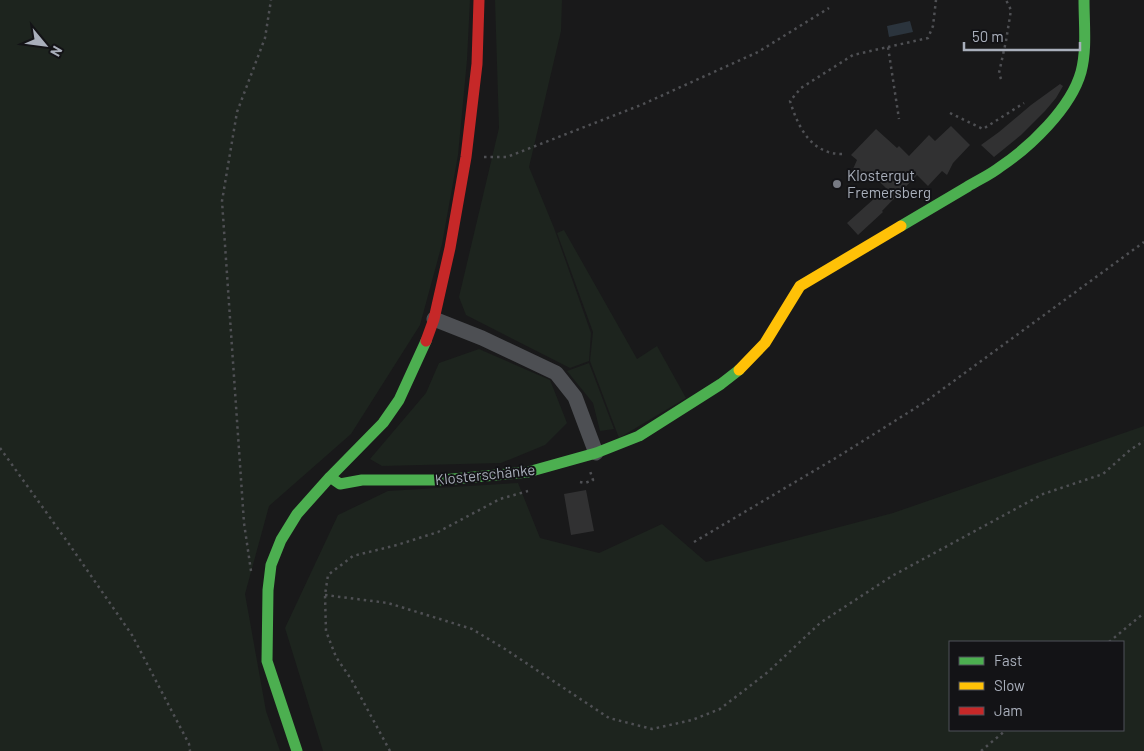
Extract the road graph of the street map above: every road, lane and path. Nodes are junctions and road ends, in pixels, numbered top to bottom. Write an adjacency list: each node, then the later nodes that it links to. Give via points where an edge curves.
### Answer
1 (271, 0): 22 (path, via 265,38 237,112 222,201 244,523)
2 (479, 0): 13 (street, via 477,64)
3 (936, 0): 7 (path, via 928,38)
4 (1006, 0): 8 (path, via 1011,10 998,74)
5 (1084, 0): 18 (street, Klosterschänke, via 1084,55 1073,93 1059,114 1026,147 1001,168 800,286 765,343 741,368 639,436)
6 (829, 8): 13 (path, via 758,52 641,105 507,157)
7 (888, 47): 11 (path); 12 (path, via 853,55 801,88 790,101 795,118 812,142 823,151)
8 (1001, 79)
9 (1024, 102): 10 (path, via 983,129)
10 (950, 113)
11 (899, 119)
12 (842, 154)
13 (466, 157): 15 (street)
14 (1144, 242): 21 (path, via 925,402)
15 (434, 319): 18 (street, via 556,373 574,397); 19 (street, via 399,400 383,423)
16 (1144, 441): 23 (path, via 1102,474 1043,494 892,576 820,623 768,672 720,709 692,720 652,729 609,718 472,629 388,603)
17 (0, 448): 27 (path, via 132,635)
18 (596, 453): 19 (street, Klosterschänke, via 528,472 442,480 362,480 340,484)
19 (330, 477): 28 (street, via 297,514 271,565 267,662)
20 (528, 491): 23 (path, via 500,499 438,532 353,556 328,575)
21 (694, 542)
22 (252, 574)
23 (324, 595): 29 (path, via 326,632 336,657)
24 (1144, 613): 25 (path)
25 (1110, 641)
26 (1005, 731): 30 (path)
27 (190, 751)
28 (297, 751)
29 (390, 751)
30 (981, 751)

